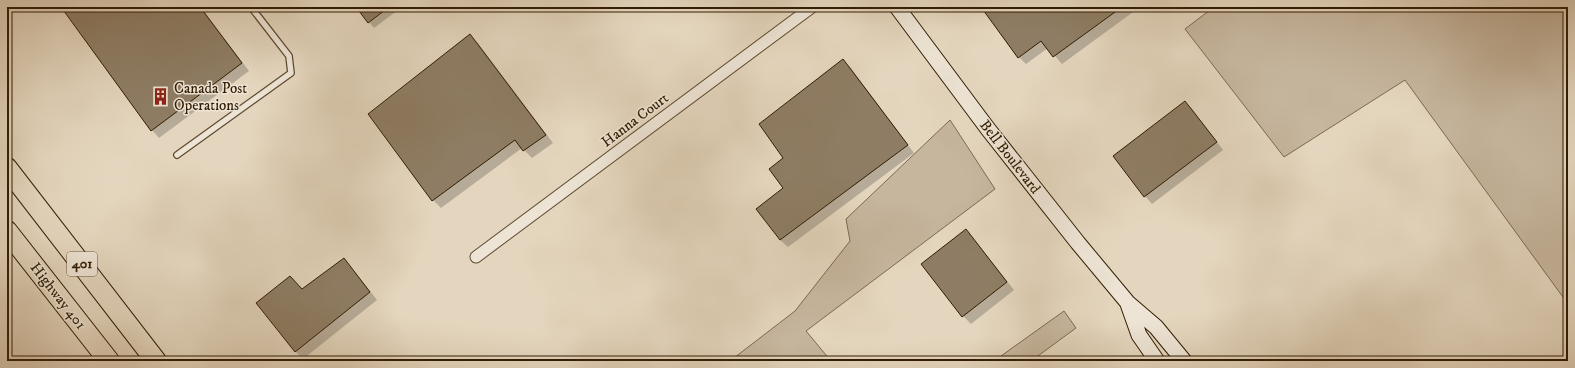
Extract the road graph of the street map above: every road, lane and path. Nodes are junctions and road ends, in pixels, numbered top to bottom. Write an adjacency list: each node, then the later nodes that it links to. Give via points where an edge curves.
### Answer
1 (251, 7): 4 (lane, via 289,56 291,73)
2 (812, 7): 7 (street, Hanna Court)
3 (897, 7): 8 (main road, Bell Boulevard, via 988,129)
4 (177, 155)
5 (7, 168): 10 (highway, 401)
6 (7, 231): 9 (highway, Highway 401 / 401)
7 (476, 257)
8 (1128, 303): 11 (main road, Bell Boulevard, via 1139,335); 12 (main road, Bell Boulevard, via 1156,327)
9 (109, 361)
10 (156, 361)
11 (1157, 361)
12 (1184, 361)

